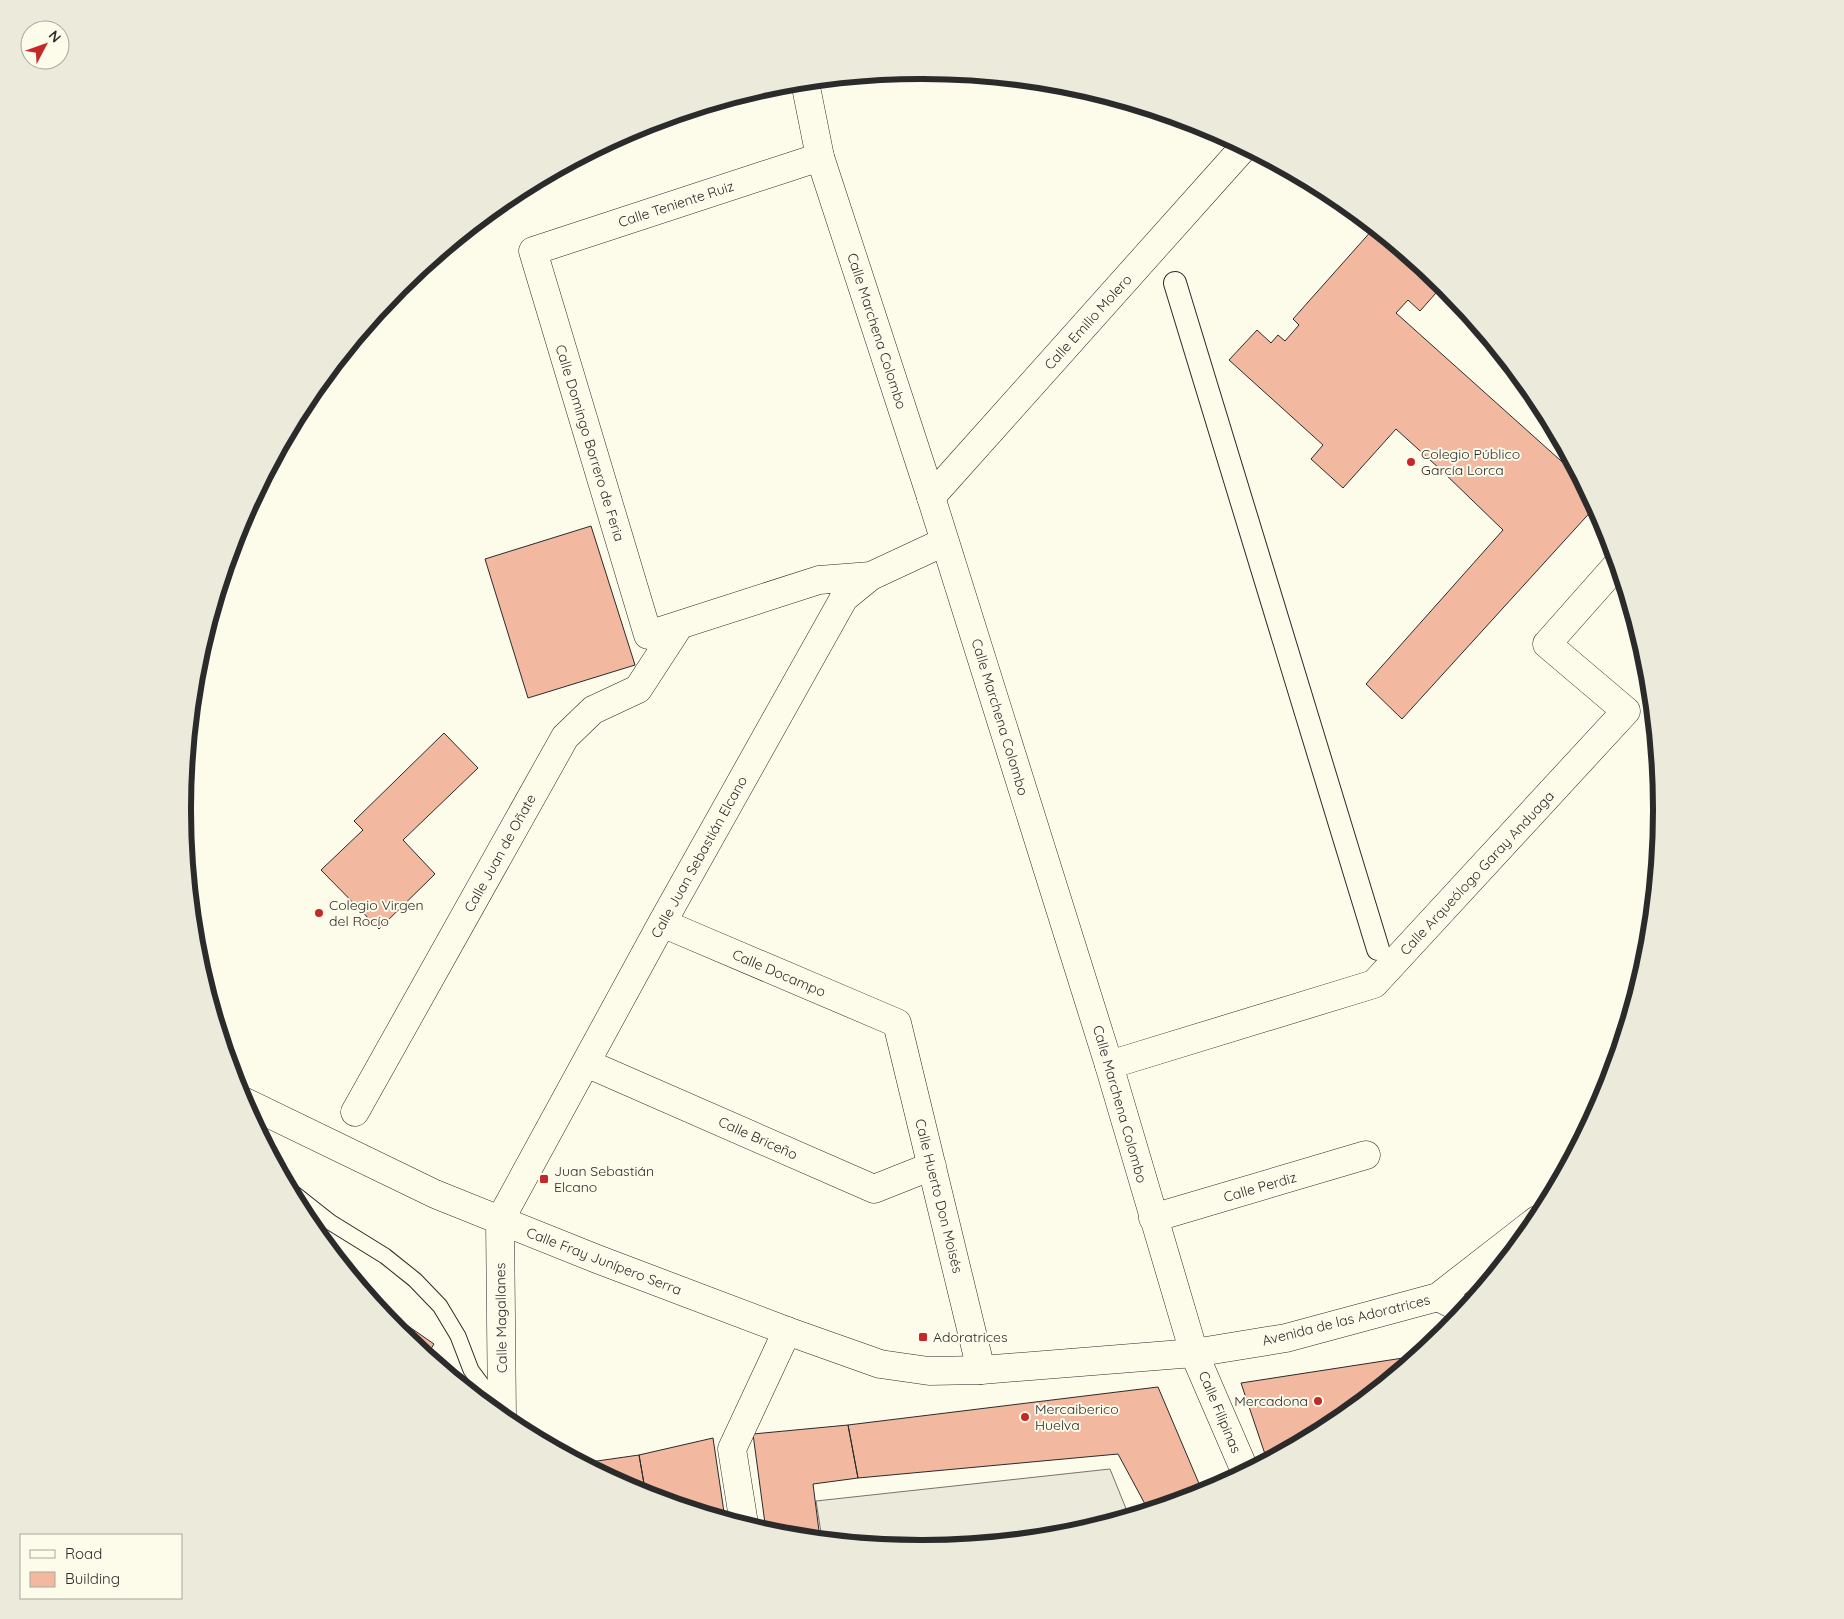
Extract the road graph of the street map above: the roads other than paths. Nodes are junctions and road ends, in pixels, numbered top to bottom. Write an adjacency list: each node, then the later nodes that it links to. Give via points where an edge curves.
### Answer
1 (806, 88): 3 (street, Calle Marchena Colombo)
2 (1240, 152): 6 (street, Calle Emilio Molero)
3 (820, 157): 4 (street, Calle Teniente Ruiz); 6 (street, Calle Marchena Colombo)
4 (533, 251): 10 (street, Calle Domingo Borrero de Feria, via 648,635)
5 (1175, 283): 12 (street)
6 (931, 497): 7 (street, Calle Marchena Colombo)
7 (944, 542): 9 (street, Calle Juan Sebastián Elcano); 15 (street, Calle Marchena Colombo)
8 (1612, 570): 15 (street, Calle Arqueólogo Garay Anduaga, via 1547,644 1626,711 1374,984)
9 (871, 576): 10 (street, via 819,580); 11 (street, Calle Juan Sebastián Elcano, via 844,598)
10 (679, 626): 17 (street, Calle Juan de Oñate, via 638,689 593,710 565,737)
11 (662, 923): 13 (street, Calle Docampo); 14 (street, Calle Juan Sebastián Elcano)
12 (1378, 948)
13 (897, 1023): 19 (street, Calle Huerto Don Moisés)
14 (586, 1063): 19 (street, Calle Briceño, via 874,1189); 22 (street, Calle Juan Sebastián Elcano)
15 (1109, 1065): 21 (street, Calle Marchena Colombo)
16 (255, 1107): 22 (street, Calle Fray Junípero Serra, via 435,1194)
17 (355, 1112)
18 (1366, 1155): 21 (street, Calle Perdiz)
19 (932, 1166): 28 (street, Calle Huerto Don Moisés)
20 (307, 1204): 29 (lane, via 385,1256 440,1306 458,1336 470,1370)
21 (1153, 1218): 27 (street, Calle Marchena Colombo)
22 (500, 1220): 26 (street, Calle Fray Junípero Serra); 30 (street, Calle Magallanes)
23 (1513, 1239): 24 (street, Avenida de las Adoratrices)
24 (1438, 1297): 25 (street); 27 (street, Avenida de las Adoratrices, via 1286,1338)
25 (1457, 1306)
26 (787, 1331): 28 (street, Calle Fray Junípero Serra, via 880,1364 928,1371); 32 (street, via 732,1450)
27 (1194, 1353): 28 (street, Avenida de las Adoratrices); 31 (street, Calle Filipinas)
28 (981, 1370)
29 (491, 1399)
30 (502, 1407)
31 (1243, 1466)
32 (743, 1517)

